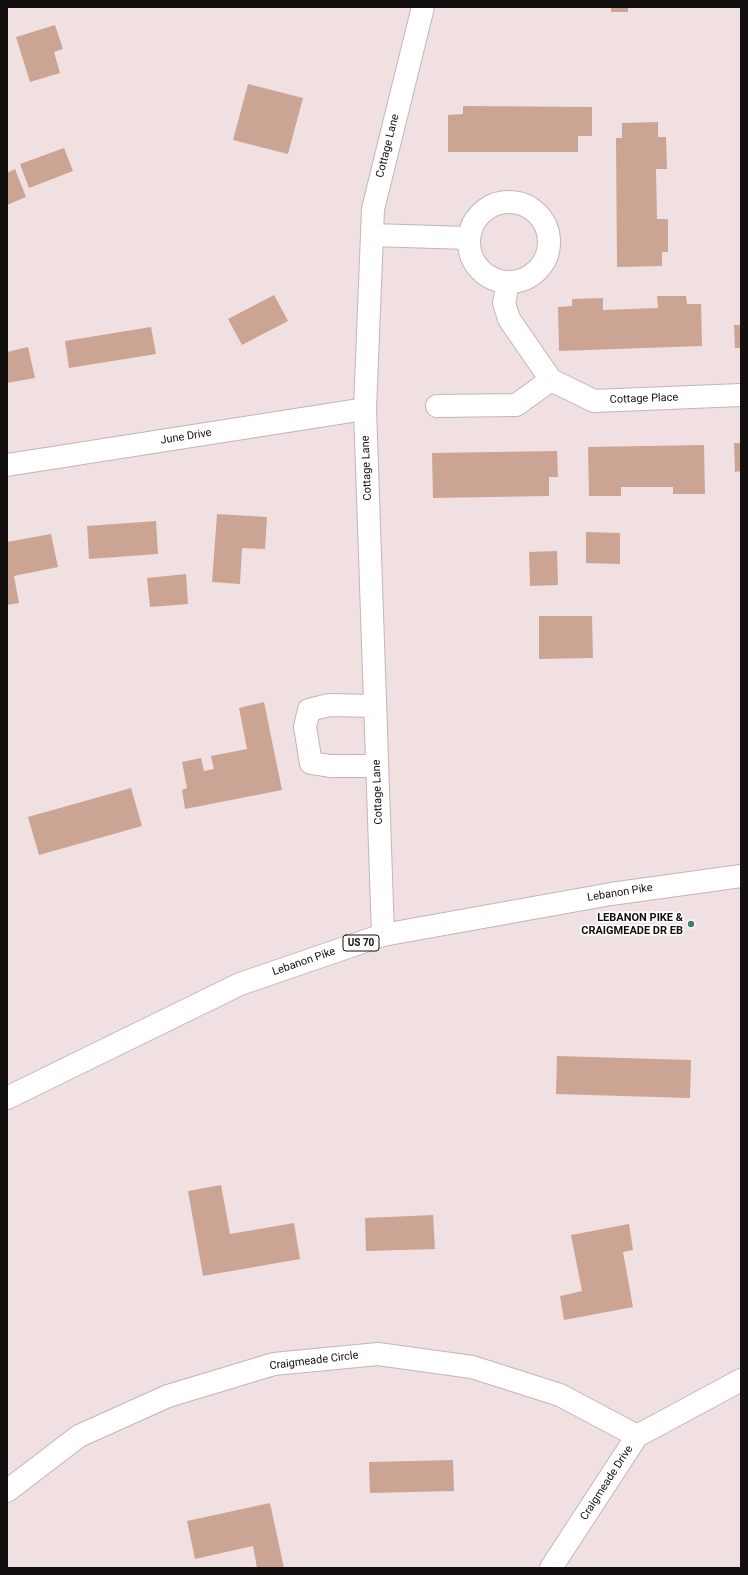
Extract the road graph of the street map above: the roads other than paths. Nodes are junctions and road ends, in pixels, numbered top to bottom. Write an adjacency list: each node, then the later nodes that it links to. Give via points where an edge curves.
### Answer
1 (422, 7): 2 (street, Cottage Lane, via 373,209)
2 (372, 235): 3 (street); 8 (street, Cottage Lane)
3 (468, 238): 4 (street, via 474,264 483,274); 4 (street, via 472,225 490,206 503,202 516,203 529,207 539,216 546,227 548,253 533,275 521,281)
4 (508, 283): 5 (street, Cottage Place, via 504,303 509,319)
5 (551, 380): 6 (street, Cottage Place, via 594,401); 7 (street, via 516,405)
6 (741, 395)
7 (437, 406)
8 (365, 408): 9 (street, June Drive); 10 (street, Cottage Lane)
9 (7, 465)
10 (376, 706): 11 (street, Cottage Lane); 11 (street, via 329,705 309,710 304,727 311,763 330,766)
11 (377, 766): 13 (street, Cottage Lane)
12 (741, 876): 13 (street, Lebanon Pike / US 70, via 611,894)
13 (383, 935): 14 (street, Lebanon Pike / US 70, via 240,984)
14 (7, 1098)
15 (741, 1380): 16 (street, Craigmeade Drive)
16 (637, 1436): 17 (street, Craigmeade Circle, via 553,1393 472,1367 378,1354 274,1364 168,1396 79,1436); 18 (street, Craigmeade Drive)
17 (7, 1490)
18 (551, 1568)

